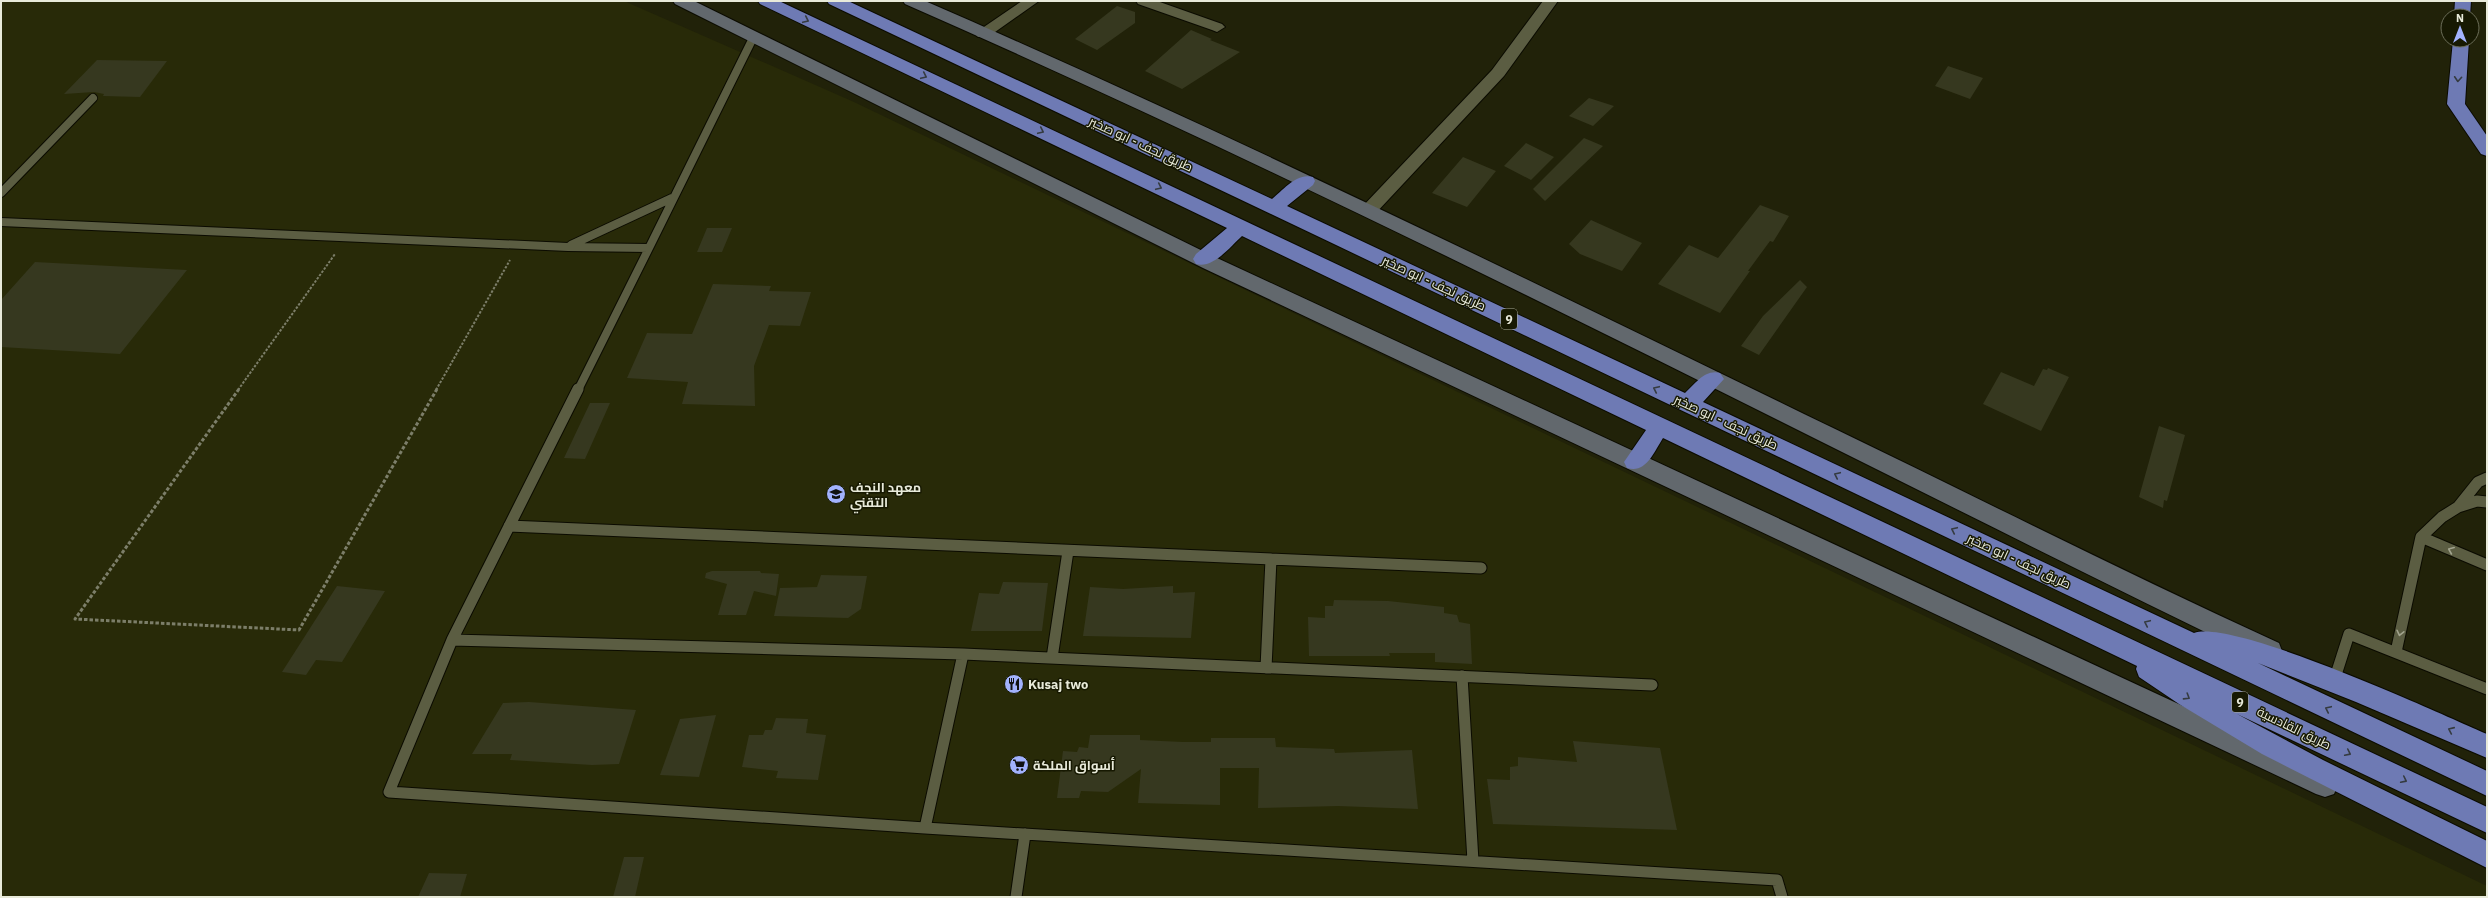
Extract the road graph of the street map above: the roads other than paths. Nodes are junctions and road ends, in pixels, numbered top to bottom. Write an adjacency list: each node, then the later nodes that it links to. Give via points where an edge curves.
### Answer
1 (681, 1): 10 (main road)
2 (766, 1): 20 (highway, 9, one-way to 20)
3 (835, 1): 17 (highway, طريق نجف - ابو صخير / 9)
4 (911, 1): 9 (main road)
5 (1032, 1): 9 (street)
6 (1143, 1): 8 (street)
7 (1551, 1): 18 (street, via 1498,74)
8 (1217, 27)
9 (984, 34): 14 (main road, via 1097,82)
10 (754, 36): 16 (lane); 23 (main road)
11 (2460, 48): 13 (highway, one-way to 13, via 2456,104)
12 (93, 98): 15 (lane)
13 (2487, 150)
14 (1306, 181): 17 (highway); 18 (main road)
15 (1, 193)
16 (672, 198): 21 (lane); 22 (lane)
17 (1274, 207): 25 (highway, طريق نجف - ابو صخير / 9, one-way to 17)
18 (1368, 211): 24 (main road)
19 (1, 222): 21 (lane)
20 (1242, 226): 23 (highway); 26 (highway, 9)
21 (568, 246): 22 (lane)
22 (649, 248): 31 (lane)
23 (1203, 259): 27 (main road)
24 (1713, 379): 25 (highway); 45 (main road, via 2114,578)
25 (1687, 404): 37 (highway, طريق نجف - ابو صخير / 9, one-way to 25)
26 (1660, 426): 27 (highway); 39 (highway, 9)
27 (1635, 462): 55 (main road)
28 (2487, 478): 30 (lane, via 2478,482)
29 (2487, 502): 30 (lane, via 2477,501)
30 (2458, 507): 32 (lane, via 2442,517)
31 (509, 526): 33 (lane); 38 (lane)
32 (2421, 537): 35 (lane, one-way to 32); 40 (lane, one-way to 40)
33 (1068, 551): 34 (lane); 42 (lane)
34 (1271, 559): 36 (lane); 43 (lane)
35 (2487, 565)
36 (1481, 568)
37 (2182, 639): 45 (highway, via 2237,646); 49 (highway, 9, one-way to 37)
38 (452, 640): 41 (lane); 51 (lane, via 389,792)
39 (2110, 640): 50 (highway, طريق القادسية / 9, one-way to 50); 53 (highway, one-way to 53, via 2182,694 2263,743)
40 (2396, 652): 45 (lane, via 2349,634); 47 (lane)
41 (963, 654): 42 (lane); 51 (lane)
42 (1052, 658): 43 (lane)
43 (1266, 668): 44 (lane)
44 (1462, 676): 46 (lane); 54 (lane)
45 (2334, 681): 48 (highway, one-way to 45, via 2401,707)
46 (1652, 685)
47 (2487, 689)
48 (2487, 746)
49 (2487, 784)
50 (2487, 820)
51 (925, 828): 52 (lane)
52 (1025, 834): 54 (lane); 56 (lane)
53 (2487, 855)
54 (1473, 861): 57 (lane, via 1777,880)
55 (2487, 861)
56 (1016, 897)
57 (1782, 897)

